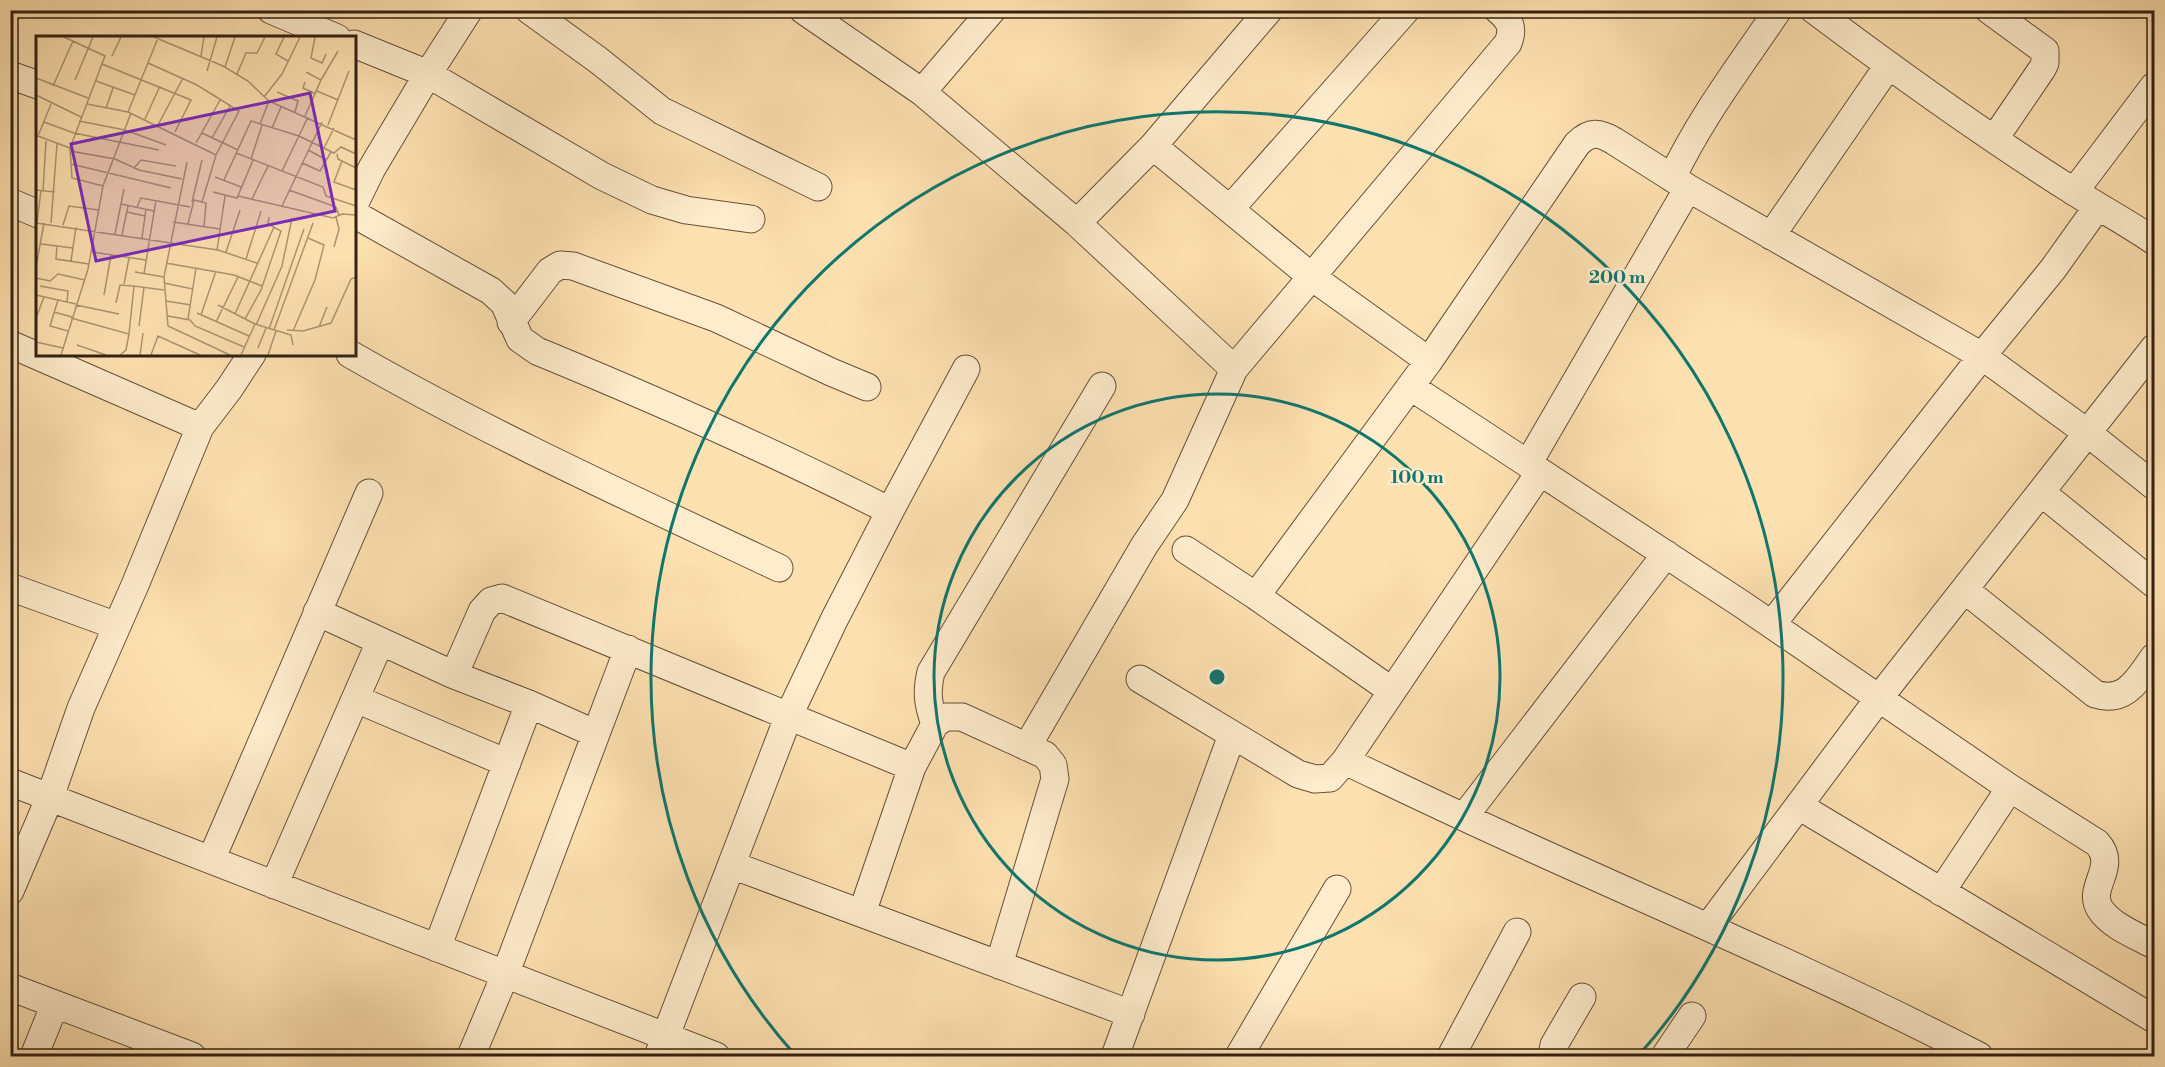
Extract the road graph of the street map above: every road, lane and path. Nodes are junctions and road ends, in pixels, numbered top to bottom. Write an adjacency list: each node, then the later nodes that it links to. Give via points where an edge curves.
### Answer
1 (271, 10): 12 (street)
2 (469, 10): 15 (street)
3 (529, 10): 23 (street, via 662,111)
4 (803, 10): 19 (street)
5 (992, 10): 19 (street)
6 (1269, 10): 21 (street)
7 (1406, 10): 28 (street)
8 (1498, 10): 35 (street, via 1511,25 1508,43)
9 (1778, 10): 22 (street, via 1688,146)
10 (1814, 10): 14 (street)
11 (1989, 10): 20 (street, via 2045,51 2042,69)
12 (332, 36)
13 (356, 45): 15 (street)
14 (1888, 66): 20 (street); 33 (street)
15 (428, 74): 25 (street); 31 (street, via 602,176 652,200 686,210)
16 (10, 75): 17 (street)
17 (36, 84)
18 (2154, 86): 24 (street)
19 (922, 92): 32 (street)
20 (1995, 138): 24 (street)
21 (1153, 146): 28 (street); 32 (street)
22 (1680, 183): 33 (street); 44 (street, via 1602,134 1586,135); 52 (street)
23 (818, 187)
24 (2074, 192): 27 (street)
25 (356, 201)
26 (10, 202): 29 (street)
27 (2098, 206): 34 (street); 43 (street)
28 (1230, 209): 35 (street)
29 (36, 213)
30 (356, 215): 36 (street, via 491,291 504,303)
31 (751, 219)
32 (1077, 223): 46 (street)
33 (1771, 236): 43 (street)
34 (2154, 241)
35 (1312, 277): 44 (street); 46 (street)
36 (512, 322): 48 (street, via 550,271 560,265 573,266 716,318); 56 (street, via 520,339 537,351 683,411)
37 (10, 344): 39 (street)
38 (2154, 348): 51 (street)
39 (36, 355)
40 (37, 356): 50 (street)
41 (251, 356): 50 (street)
42 (353, 356): 59 (street, via 526,448)
43 (1982, 356): 51 (street); 65 (street)
44 (1429, 361): 49 (street)
45 (966, 369): 56 (street)
46 (1234, 369): 80 (street, via 1175,500 1143,546)
47 (1102, 386): 77 (street, via 931,672 927,702)
48 (867, 387)
49 (1411, 387): 52 (street); 63 (street)
50 (200, 427): 66 (street)
51 (2089, 434): 53 (street); 55 (street)
52 (1534, 468): 58 (street); 72 (street)
53 (2154, 486)
54 (369, 492): 64 (street)
55 (2042, 493): 60 (street); 62 (street)
56 (890, 511): 76 (street)
57 (1186, 550): 63 (street)
58 (1666, 554): 65 (street); 88 (street)
59 (779, 568)
60 (2154, 584)
61 (10, 586): 66 (street)
62 (1965, 590): 69 (street, via 2095,694 2120,696); 73 (street)
63 (1256, 596): 72 (street)
64 (317, 612): 67 (street); 89 (street)
65 (1772, 624): 73 (street)
66 (117, 626): 86 (street, via 81,708)
67 (380, 642): 70 (street); 74 (street)
68 (628, 649): 70 (street, via 502,598 491,601 482,611); 76 (street); 78 (street)
69 (2154, 657)
70 (454, 675): 75 (street)
71 (1140, 679): 79 (street)
72 (1392, 691): 81 (street)
73 (1879, 698): 85 (street); 87 (street)
74 (356, 699): 82 (street); 91 (street)
75 (529, 704): 78 (street); 82 (street)
76 (789, 716): 83 (street); 90 (street)
77 (935, 724): 80 (street, via 945,717 962,717); 83 (street)
78 (596, 734): 101 (street)
79 (1232, 735): 81 (street, via 1298,774 1315,779 1330,778); 105 (street)
80 (1027, 747): 100 (street, via 1045,755 1053,765 1055,779)
81 (1345, 761): 88 (street)
82 (507, 763): 99 (street)
83 (912, 767): 95 (street)
84 (10, 782): 86 (street)
85 (2010, 788): 94 (street); 98 (street, via 2105,851 2106,865 2098,888 2100,910)
86 (50, 797): 89 (street); 93 (street)
87 (1799, 806): 94 (street); 96 (street)
88 (1464, 817): 96 (street)
89 (211, 860): 91 (street)
90 (732, 865): 95 (street); 109 (street)
91 (274, 885): 99 (street)
92 (1337, 889): 115 (street)
93 (10, 891)
94 (1941, 892): 107 (street)
95 (862, 913): 100 (street)
96 (1708, 927): 119 (street)
97 (1517, 932): 116 (street)
98 (2154, 945)
99 (437, 948): 101 (street)
100 (999, 964): 105 (street)
101 (505, 975): 109 (street); 112 (street)
102 (10, 987): 104 (street)
103 (1582, 997): 117 (street, via 1554,1045)
104 (55, 1004): 108 (street); 110 (street)
105 (1131, 1014): 114 (street)
106 (1692, 1016): 118 (street)
107 (2154, 1019)
108 (135, 1046): 111 (street)
109 (662, 1047): 113 (street)
110 (34, 1056)
111 (192, 1056)
112 (471, 1056)
113 (716, 1056)
114 (1115, 1056)
115 (1239, 1056)
116 (1451, 1056)
117 (1552, 1056)
118 (1665, 1056)
119 (1978, 1056)

